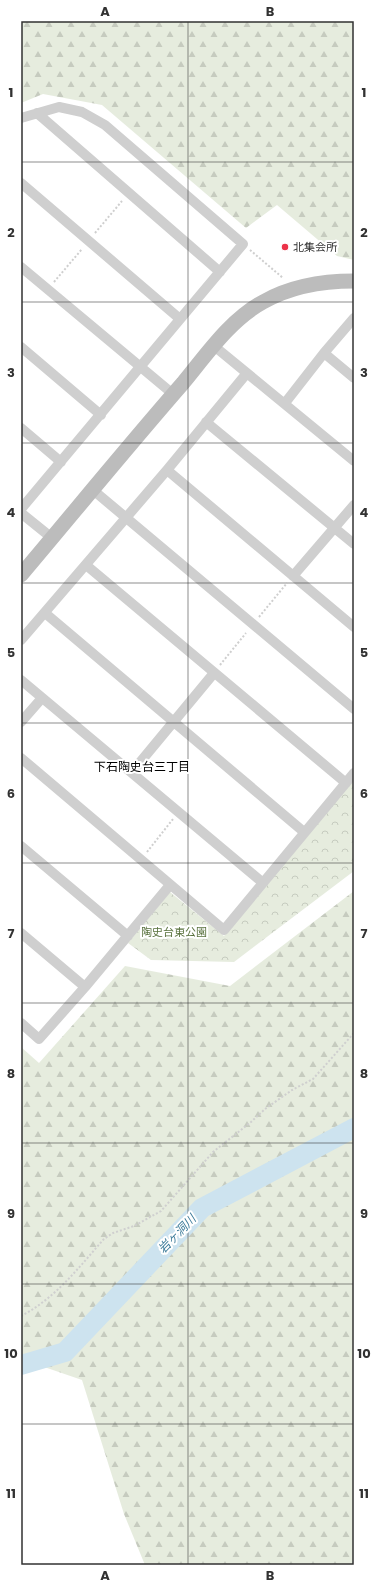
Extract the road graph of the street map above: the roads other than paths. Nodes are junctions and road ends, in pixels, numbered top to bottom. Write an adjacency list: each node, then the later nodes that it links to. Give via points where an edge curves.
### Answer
1 (37, 113): 2 (street); 5 (street); 5 (street, via 59,108 82,112 105,126 243,244)
2 (21, 118)
3 (21, 183): 8 (street)
4 (21, 267): 12 (street)
5 (220, 272): 8 (street)
6 (354, 281): 9 (street, via 294,288 264,301 239,318)
7 (354, 318): 11 (street)
8 (180, 319): 12 (street)
9 (214, 346): 13 (street); 15 (street)
10 (21, 347): 17 (street)
11 (324, 353): 14 (street); 16 (street)
12 (140, 367): 15 (street); 17 (street)
13 (247, 373): 16 (street); 18 (street)
14 (354, 378)
15 (173, 394): 23 (street)
16 (285, 403): 20 (street)
17 (101, 415): 21 (street)
18 (206, 422): 22 (street); 28 (street)
19 (21, 428): 21 (street)
20 (354, 461)
21 (61, 462): 25 (street)
22 (167, 470): 27 (street); 33 (street)
23 (93, 490): 27 (street); 29 (street)
24 (354, 505): 28 (street)
25 (21, 510)
26 (21, 513): 29 (street)
27 (126, 518): 31 (street); 40 (street)
28 (335, 528): 30 (street); 33 (street)
29 (52, 538): 32 (street)
30 (354, 544)
31 (86, 565): 34 (street); 37 (street)
32 (21, 576)
33 (293, 576): 35 (street)
34 (45, 613): 36 (street); 42 (street)
35 (354, 627)
36 (21, 640)
37 (214, 673): 42 (street); 46 (street)
38 (21, 680): 39 (street)
39 (42, 698): 41 (street); 44 (street)
40 (354, 709)
41 (21, 722)
42 (174, 722): 44 (street); 47 (street)
43 (21, 758): 50 (street)
44 (132, 772): 49 (street)
45 (354, 773): 46 (street)
46 (346, 784): 47 (street)
47 (304, 832): 49 (street)
48 (21, 846): 52 (street)
49 (262, 882): 50 (street, via 224,930)
50 (170, 885): 52 (street)
51 (21, 933): 53 (street)
52 (128, 936): 53 (street)
53 (86, 987): 54 (street, via 39,1039)
54 (21, 1023)

